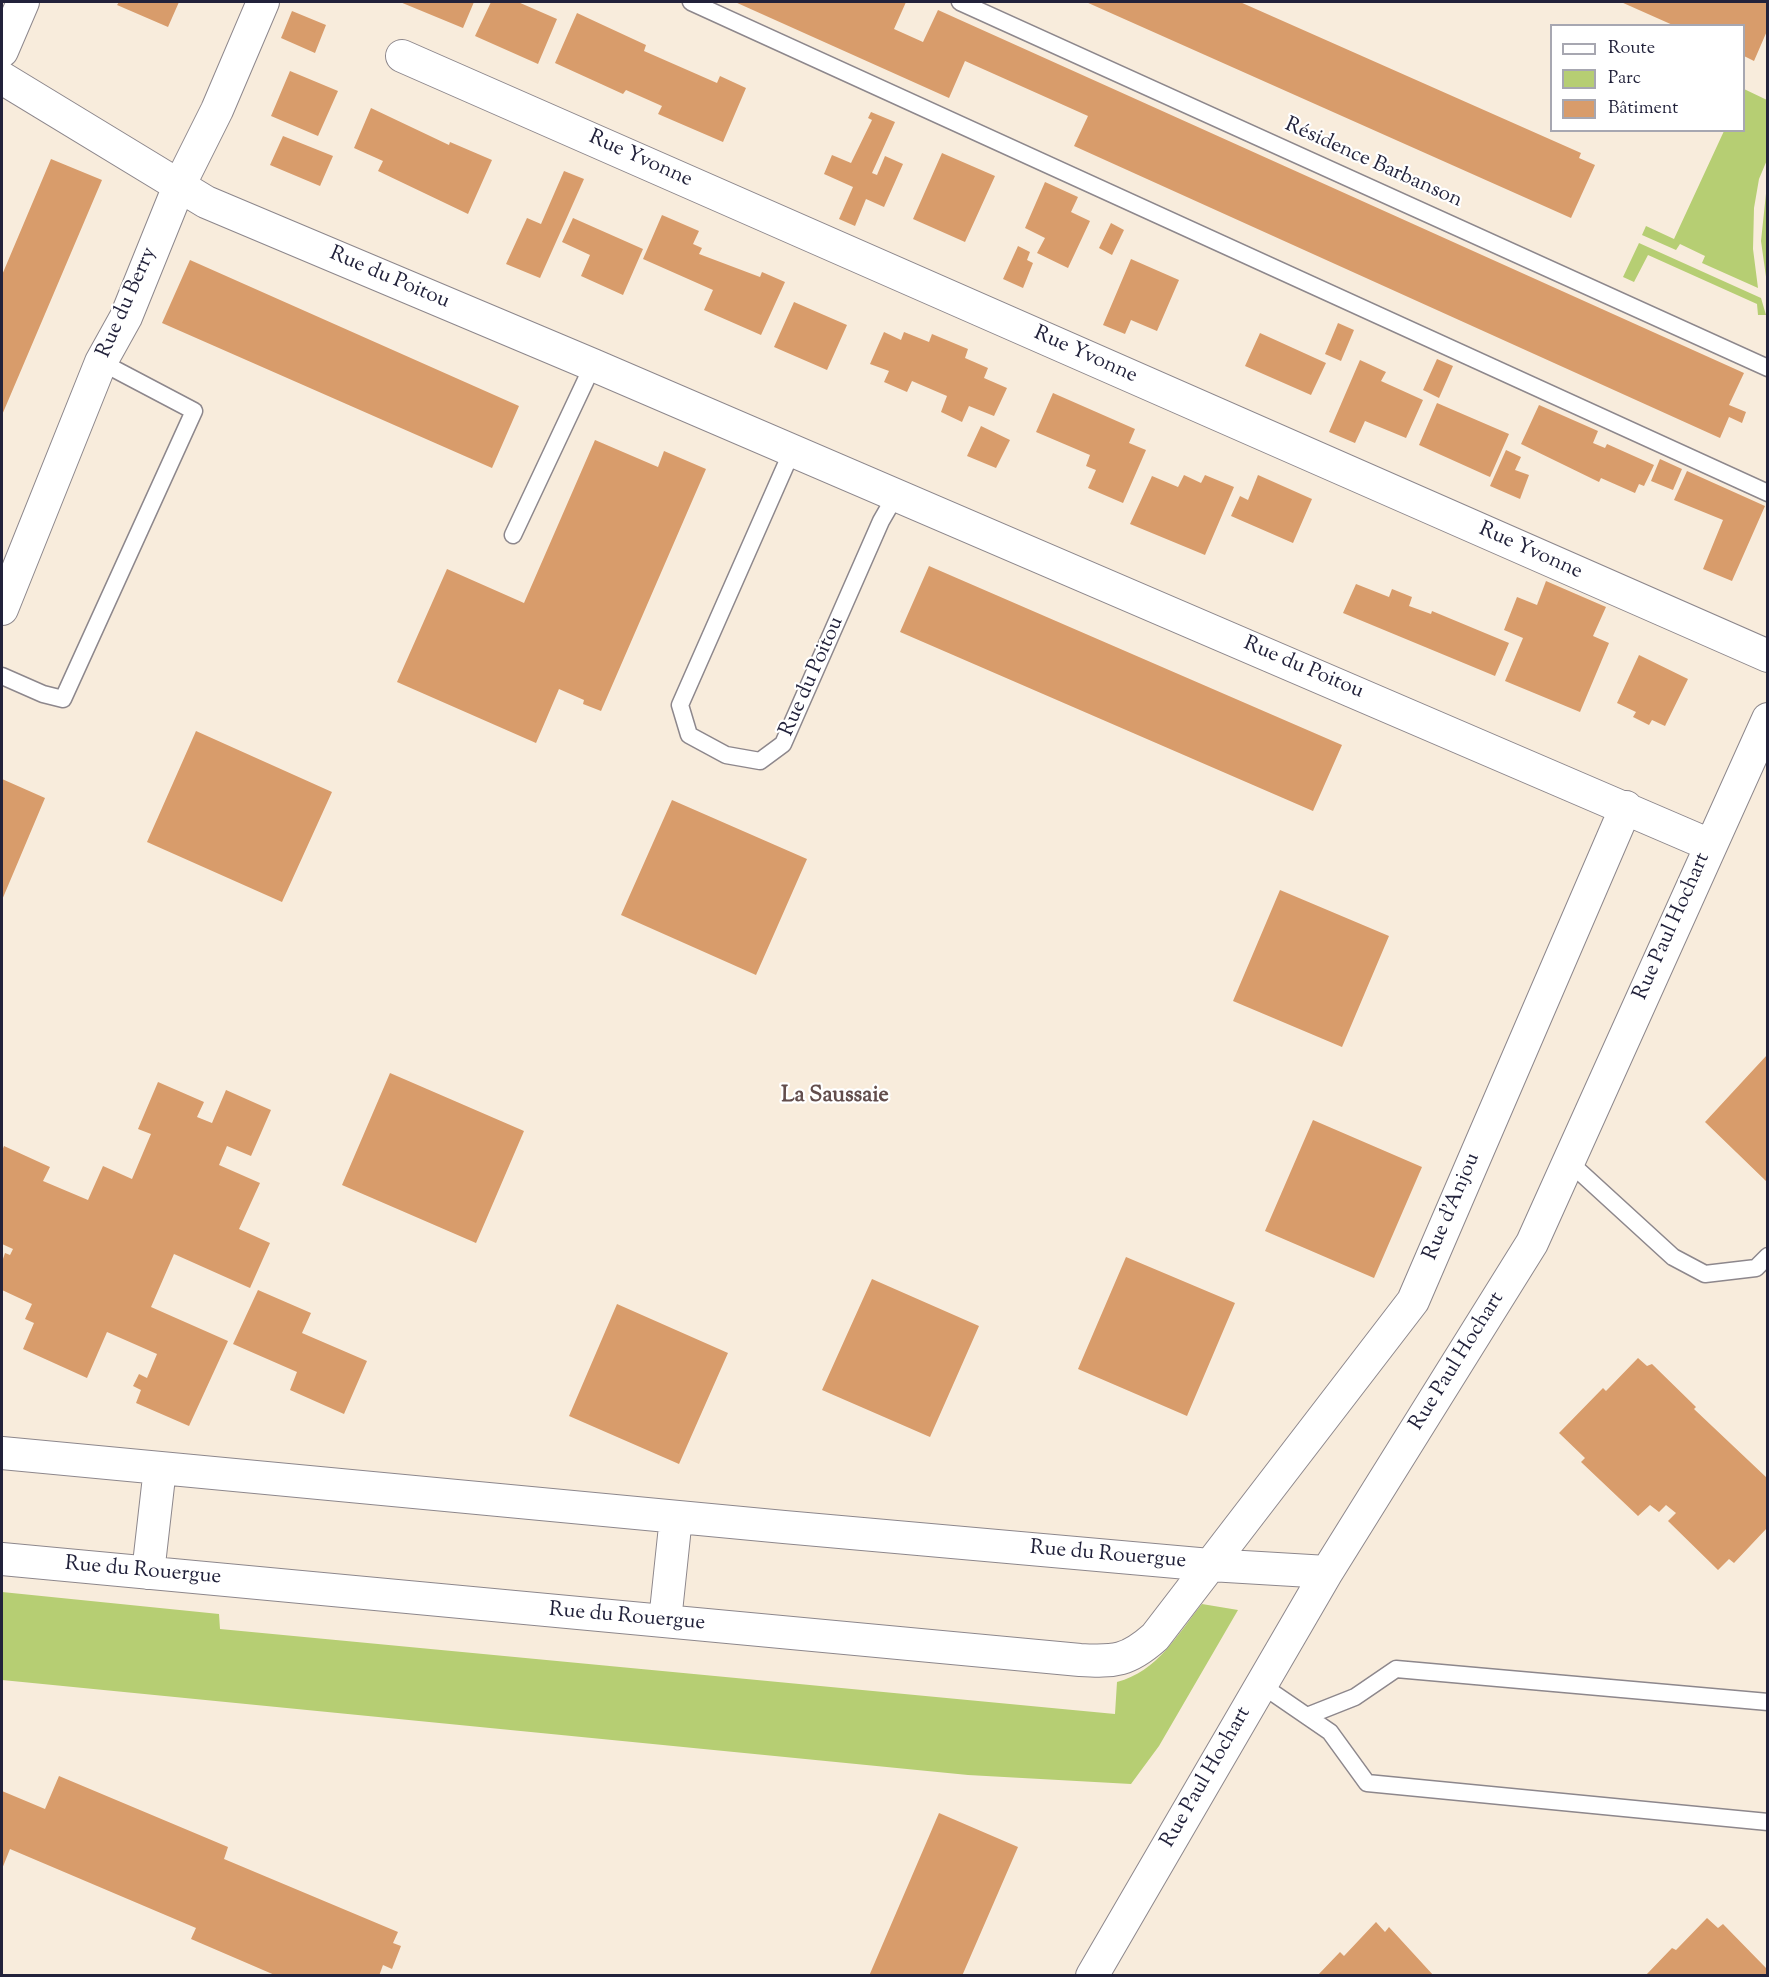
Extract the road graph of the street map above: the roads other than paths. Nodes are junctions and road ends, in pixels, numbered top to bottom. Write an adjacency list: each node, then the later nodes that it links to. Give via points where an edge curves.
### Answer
1 (23, 2): 5 (street)
2 (264, 2): 8 (street, Rue du Berry)
3 (691, 2): 13 (lane)
4 (960, 2): 11 (lane, Résidence Barbanson)
5 (2, 51)
6 (402, 56): 17 (street, Rue Yvonne)
7 (2, 78): 8 (street, Rue du Poitou)
8 (179, 186): 9 (street, Rue du Berry, via 126,317); 10 (street, Rue du Poitou, via 206,202)
9 (101, 362): 16 (street, Rue du Berry); 18 (lane, via 194,411 63,699)
10 (593, 365): 12 (street, Rue du Poitou); 15 (lane)
11 (1767, 368)
12 (792, 451): 14 (street, Rue du Poitou); 14 (lane, Rue du Poitou, via 680,705 689,735 726,755 760,760 783,744)
13 (1767, 494)
14 (896, 495): 20 (street, Rue du Poitou)
15 (513, 535)
16 (2, 609)
17 (1767, 656)
18 (2, 676)
19 (1767, 719): 21 (street, Rue Paul Hochart)
20 (1626, 807): 21 (street, Rue du Poitou); 28 (street, Rue d'Anjou, via 1413,1301)
21 (1710, 845): 22 (street, Rue Paul Hochart)
22 (1568, 1161): 23 (lane, via 1673,1257 1705,1274 1756,1268); 29 (street, Rue Paul Hochart, via 1532,1243)
23 (1767, 1256)
24 (2, 1453): 25 (street, Rue du Rouergue)
25 (160, 1468): 26 (street, Rue du Rouergue); 30 (street)
26 (676, 1517): 28 (street, Rue du Rouergue); 31 (street)
27 (2, 1559): 30 (street, Rue du Rouergue)
28 (1210, 1566): 29 (street, Rue du Rouergue); 31 (street, Rue du Rouergue, via 1155,1637 1136,1654 1119,1659 1080,1660)
29 (1327, 1572): 32 (street, Rue Paul Hochart)
30 (148, 1573): 31 (street, Rue du Rouergue)
31 (665, 1621)
32 (1260, 1684): 34 (lane); 36 (street, Rue Paul Hochart)
33 (1767, 1702): 34 (lane, via 1396,1669 1355,1697)
34 (1307, 1716): 35 (lane, via 1330,1732 1366,1783)
35 (1767, 1822)
36 (1092, 1976)

